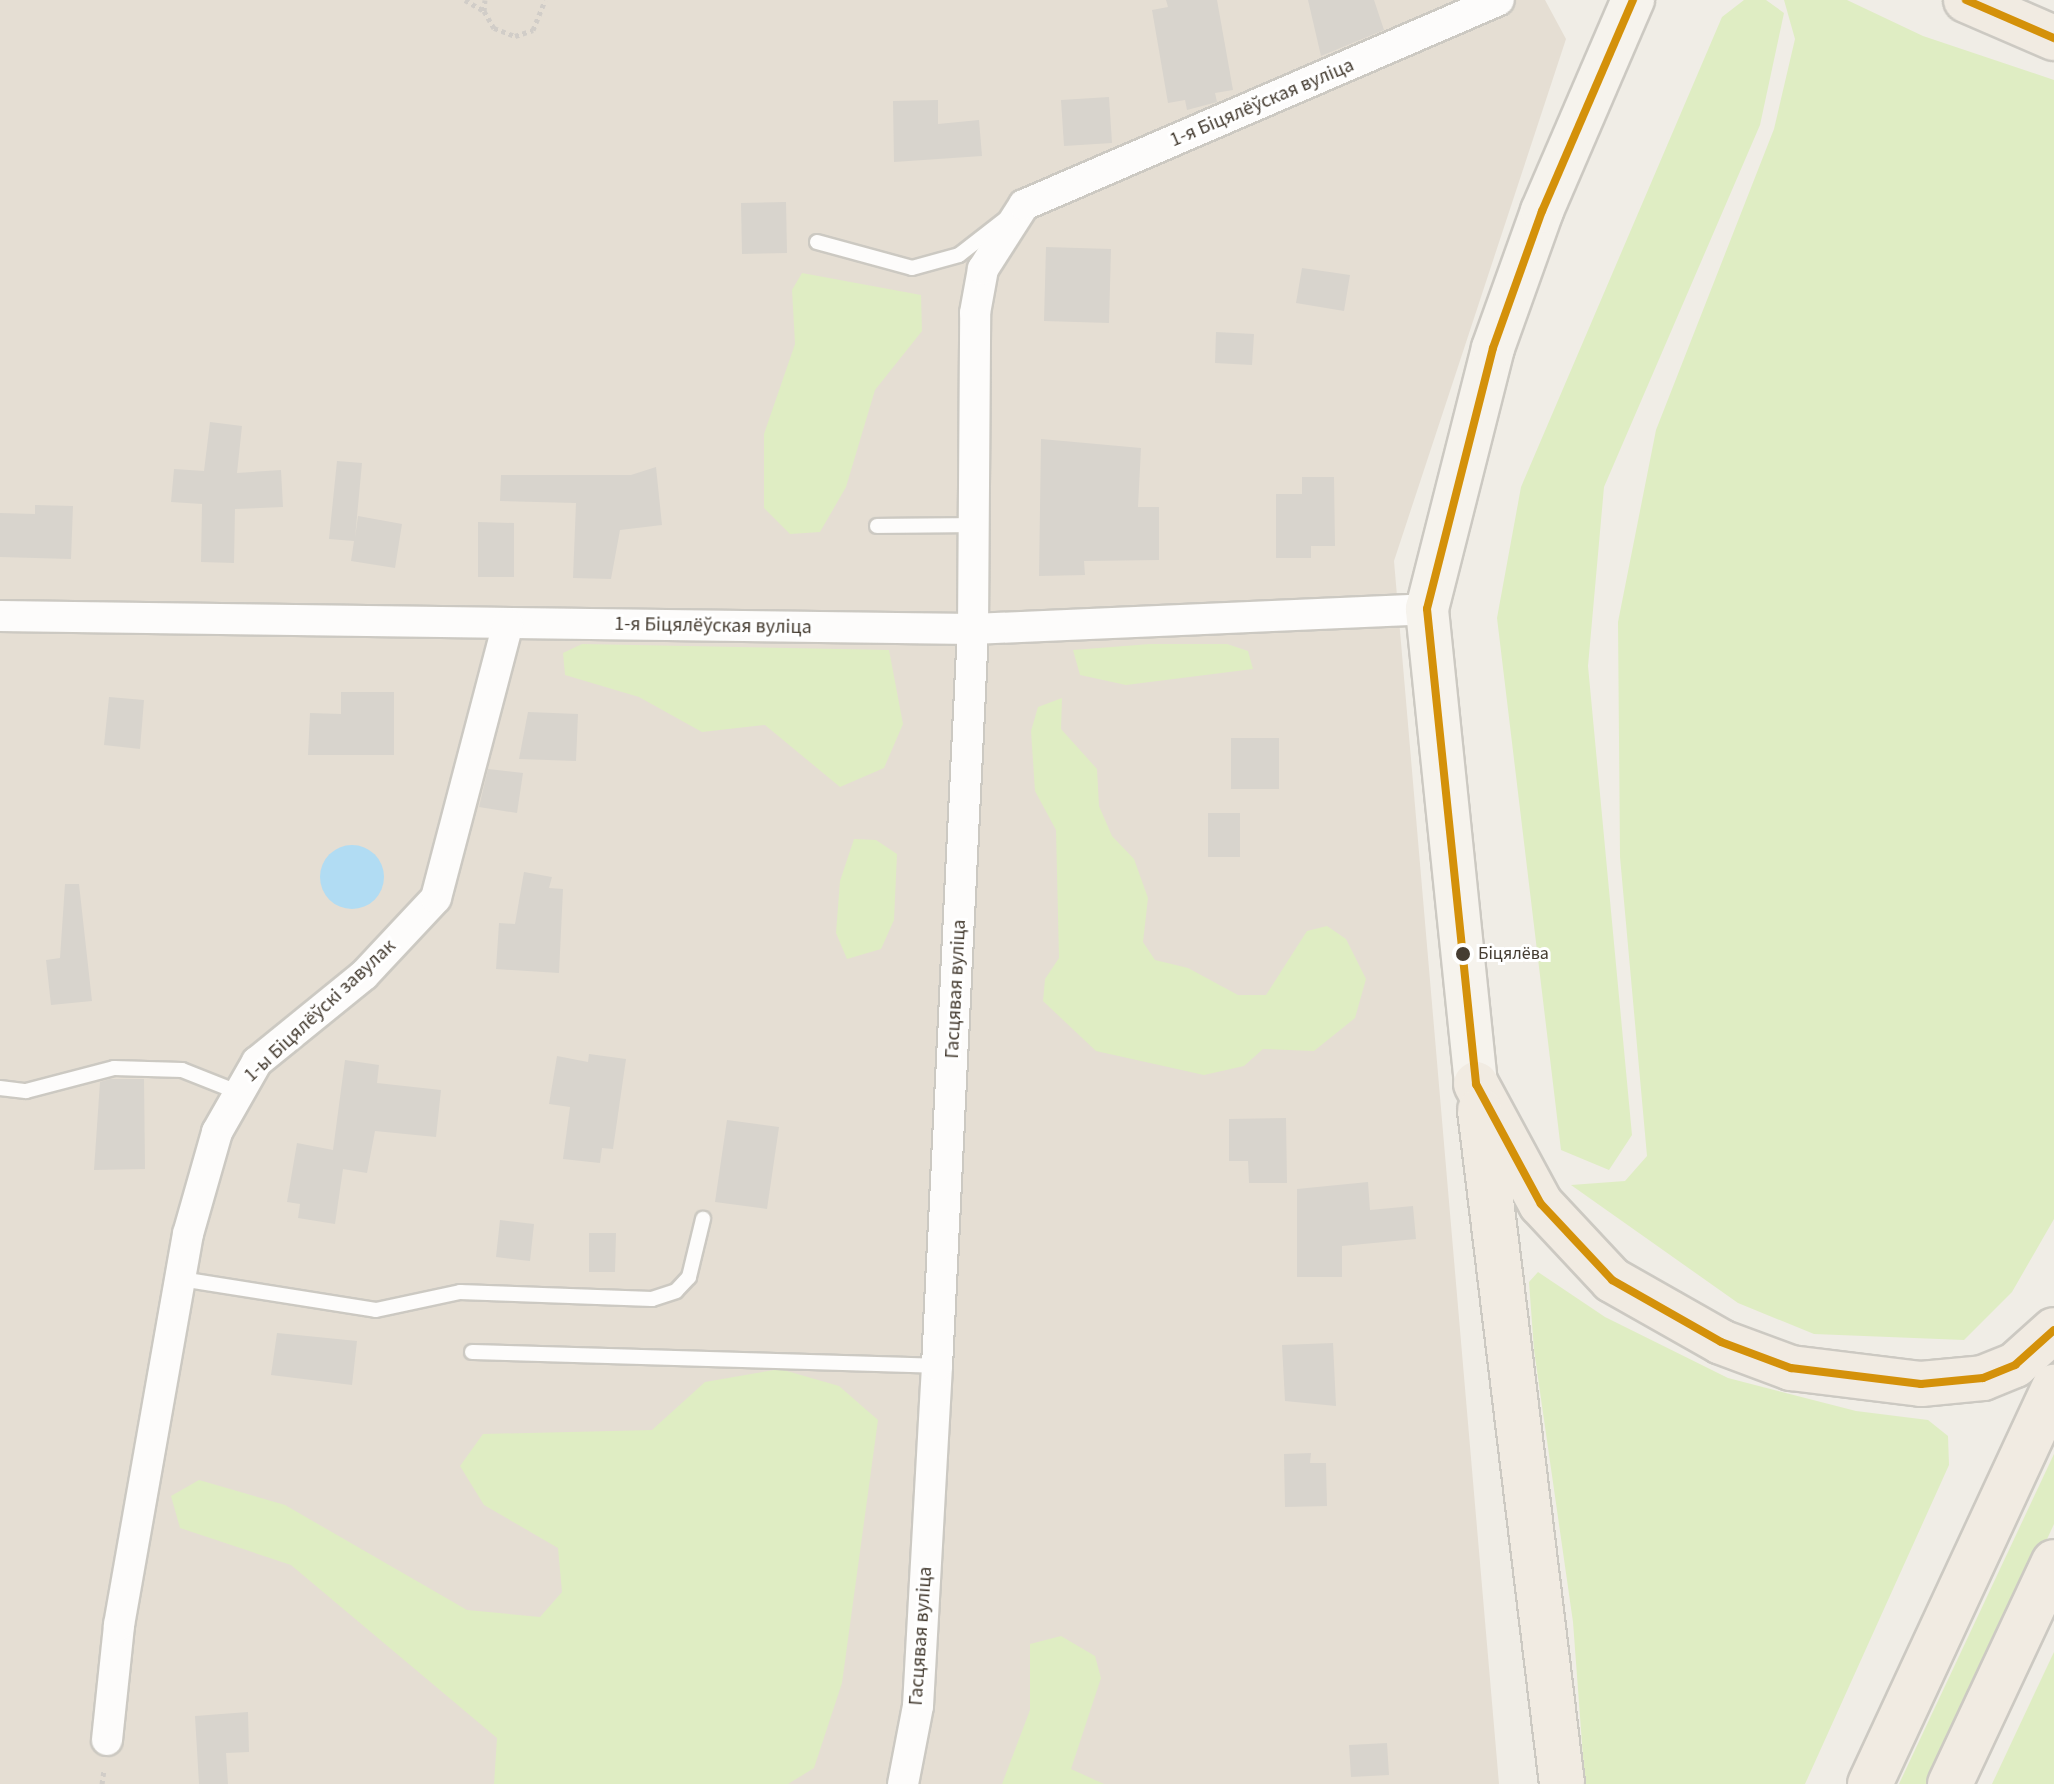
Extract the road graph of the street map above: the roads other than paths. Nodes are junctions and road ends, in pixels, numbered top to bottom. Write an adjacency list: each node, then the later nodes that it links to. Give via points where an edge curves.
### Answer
1 (1499, 0): 5 (street, 1-я Біцялёўская вуліца)
2 (1966, 0): 4 (main road)
3 (1629, 1): 9 (main road, via 1493,348)
4 (2054, 38)
5 (1024, 205): 6 (lane, via 959,255 912,268); 7 (street, Гасцявая вуліца, via 994,244 975,313)
6 (817, 242)
7 (974, 525): 8 (lane); 12 (street, Гасцявая вуліца)
8 (877, 526)
9 (1427, 609): 12 (street, 1-я Біцялёўская вуліца); 13 (main road)
10 (0, 616): 11 (street, 1-я Біцялёўская вуліца)
11 (508, 624): 12 (street, 1-я Біцялёўская вуліца); 15 (street, 1-ы Біцялёўскі завулак, via 436,898 364,975 257,1062)
12 (973, 629): 20 (street, Гасцявая вуліца)
13 (1476, 1084): 18 (main road, via 1541,1204 1612,1280 1721,1342 1791,1368 1921,1384 1983,1378 2015,1365); 25 (main road)
14 (0, 1088): 15 (lane, via 26,1091 114,1068 182,1070)
15 (235, 1091): 17 (street, 1-ы Біцялёўскі завулак, via 217,1132)
16 (703, 1219): 17 (lane, via 689,1277 676,1291 652,1299 460,1292 376,1310)
17 (181, 1279): 23 (street, 1-ы Біцялёўскі завулак, via 119,1625)
18 (2054, 1330)
19 (472, 1352): 20 (lane)
20 (937, 1366): 24 (street, Гасцявая вуліца, via 918,1706)
21 (2054, 1387): 26 (main road)
22 (2054, 1562): 27 (main road)
23 (107, 1740)
24 (903, 1784)
25 (1562, 1784)
26 (1870, 1784)
27 (1950, 1784)

